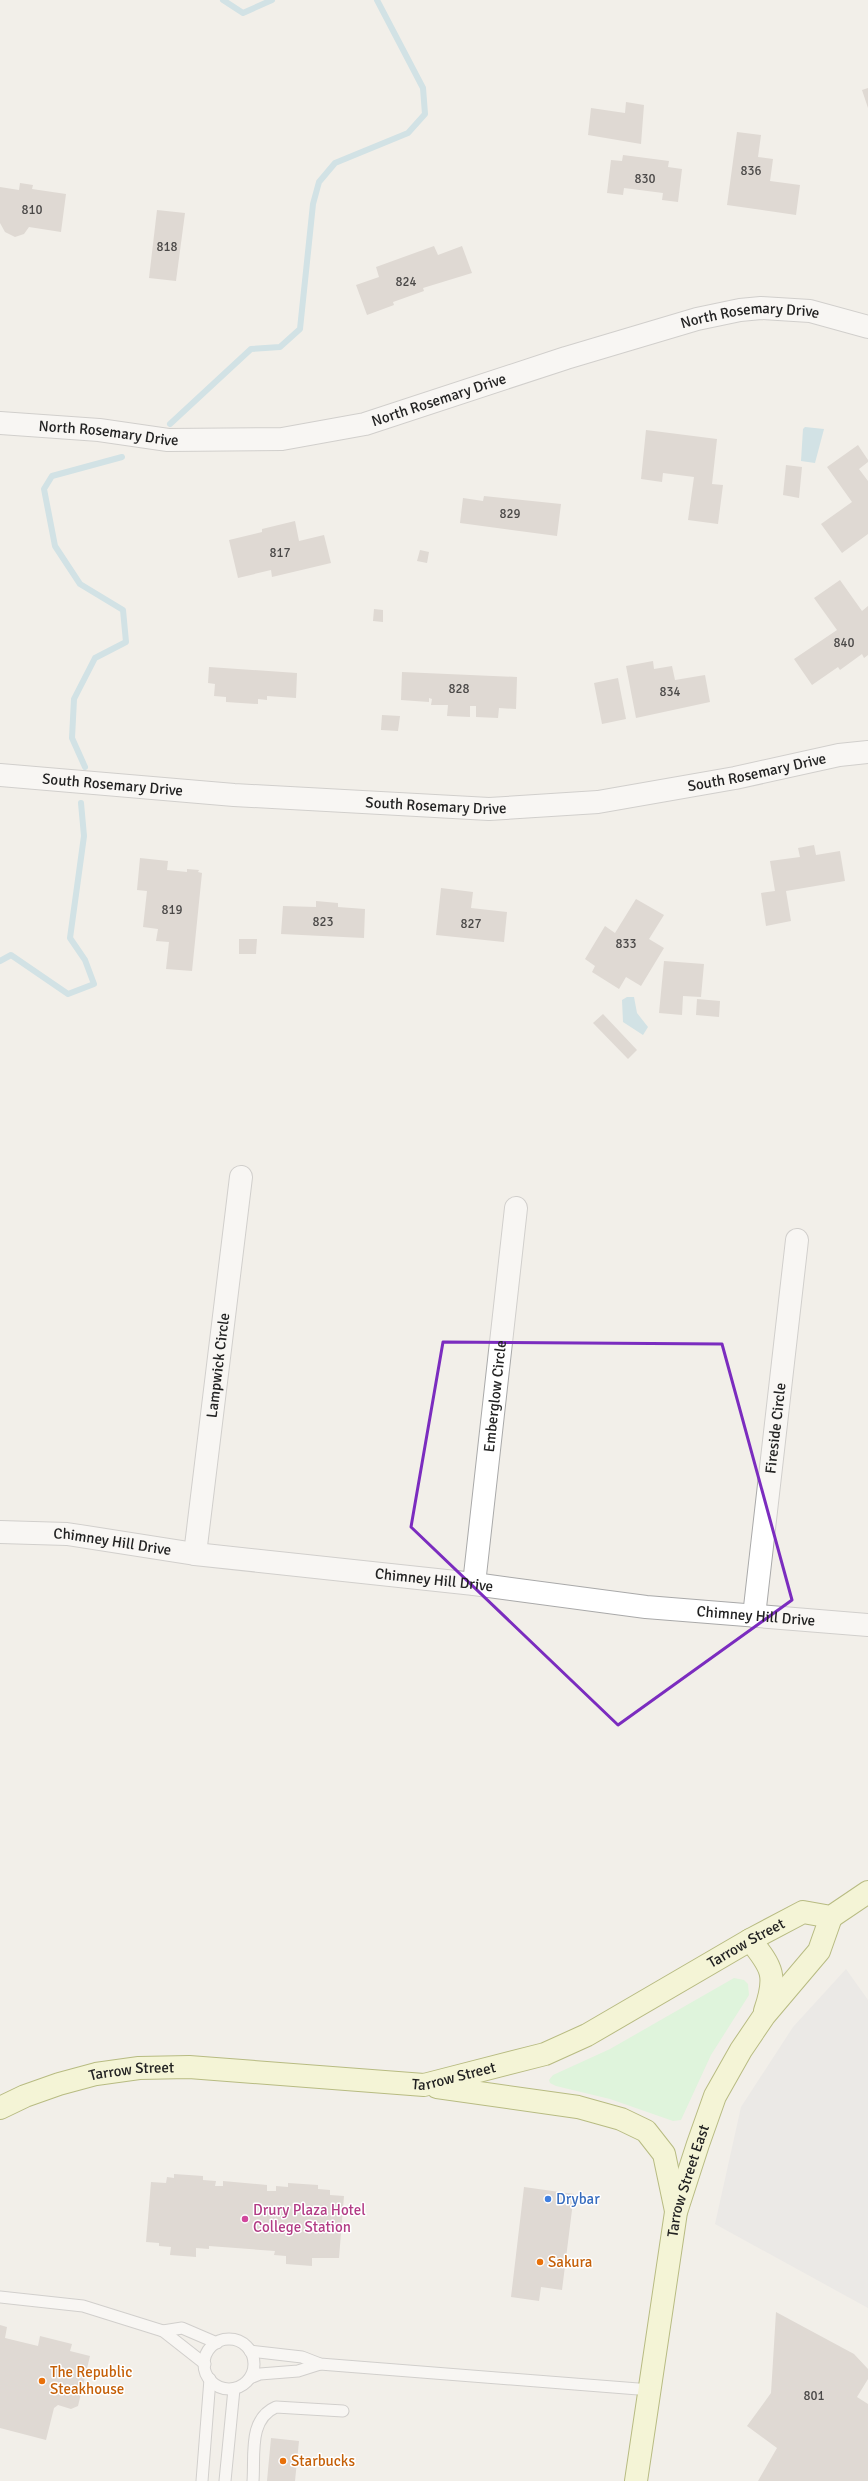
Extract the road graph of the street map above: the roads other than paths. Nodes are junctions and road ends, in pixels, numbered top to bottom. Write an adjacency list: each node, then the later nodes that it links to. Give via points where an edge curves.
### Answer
1 (868, 327): 2 (street, North Rosemary Drive, via 810,311 761,308 740,310 697,319 566,358 365,424 282,440 168,440 99,430)
2 (0, 423)
3 (868, 752): 4 (street, South Rosemary Drive, via 839,755 735,778 598,802 489,809 234,795)
4 (0, 776)
5 (241, 1177): 9 (street, Lampwick Circle)
6 (516, 1208): 10 (street, Emberglow Circle)
7 (797, 1240): 11 (street, Fireside Circle)
8 (0, 1532): 9 (street, Chimney Hill Drive, via 67,1534)
9 (195, 1554): 10 (street, Chimney Hill Drive)
10 (474, 1584): 11 (street, Chimney Hill Drive, via 646,1607)
11 (754, 1616): 12 (street, Chimney Hill Drive)
12 (868, 1625)
13 (868, 1892): 14 (main road)
14 (831, 1917): 15 (main road, Tarrow Street, via 803,1912); 16 (main road, Tarrow Street East, via 819,1951)
15 (750, 1940): 16 (main road, via 764,1957 772,1975 771,1993); 17 (main road, Tarrow Street, via 648,2001 545,2054)
16 (764, 2016): 19 (main road, Tarrow Street East, via 715,2096)
17 (424, 2085): 18 (main road, Tarrow Street, via 189,2067 139,2068 96,2074 59,2084); 19 (main road, via 578,2107 621,2119 646,2131 664,2154)
18 (0, 2108)
19 (676, 2212): 29 (main road, Tarrow Street East)
20 (0, 2297): 21 (lane, via 83,2306)
21 (163, 2331): 22 (lane, via 182,2328); 24 (lane)
22 (217, 2342): 23 (lane, via 241,2342); 24 (lane, via 206,2356)
23 (250, 2351): 25 (lane, via 302,2357); 26 (lane, via 254,2363)
24 (205, 2364): 27 (lane)
25 (320, 2364): 26 (lane, via 298,2371 260,2374); 29 (lane)
26 (250, 2378): 28 (lane, via 245,2384)
27 (210, 2379): 28 (lane, via 222,2388); 31 (lane)
28 (234, 2388): 32 (lane)
29 (651, 2390): 34 (main road, Tarrow Street East)
30 (343, 2411): 33 (lane, via 276,2407 268,2410 257,2424)
31 (202, 2481)
32 (225, 2481)
33 (253, 2481)
34 (636, 2481)

